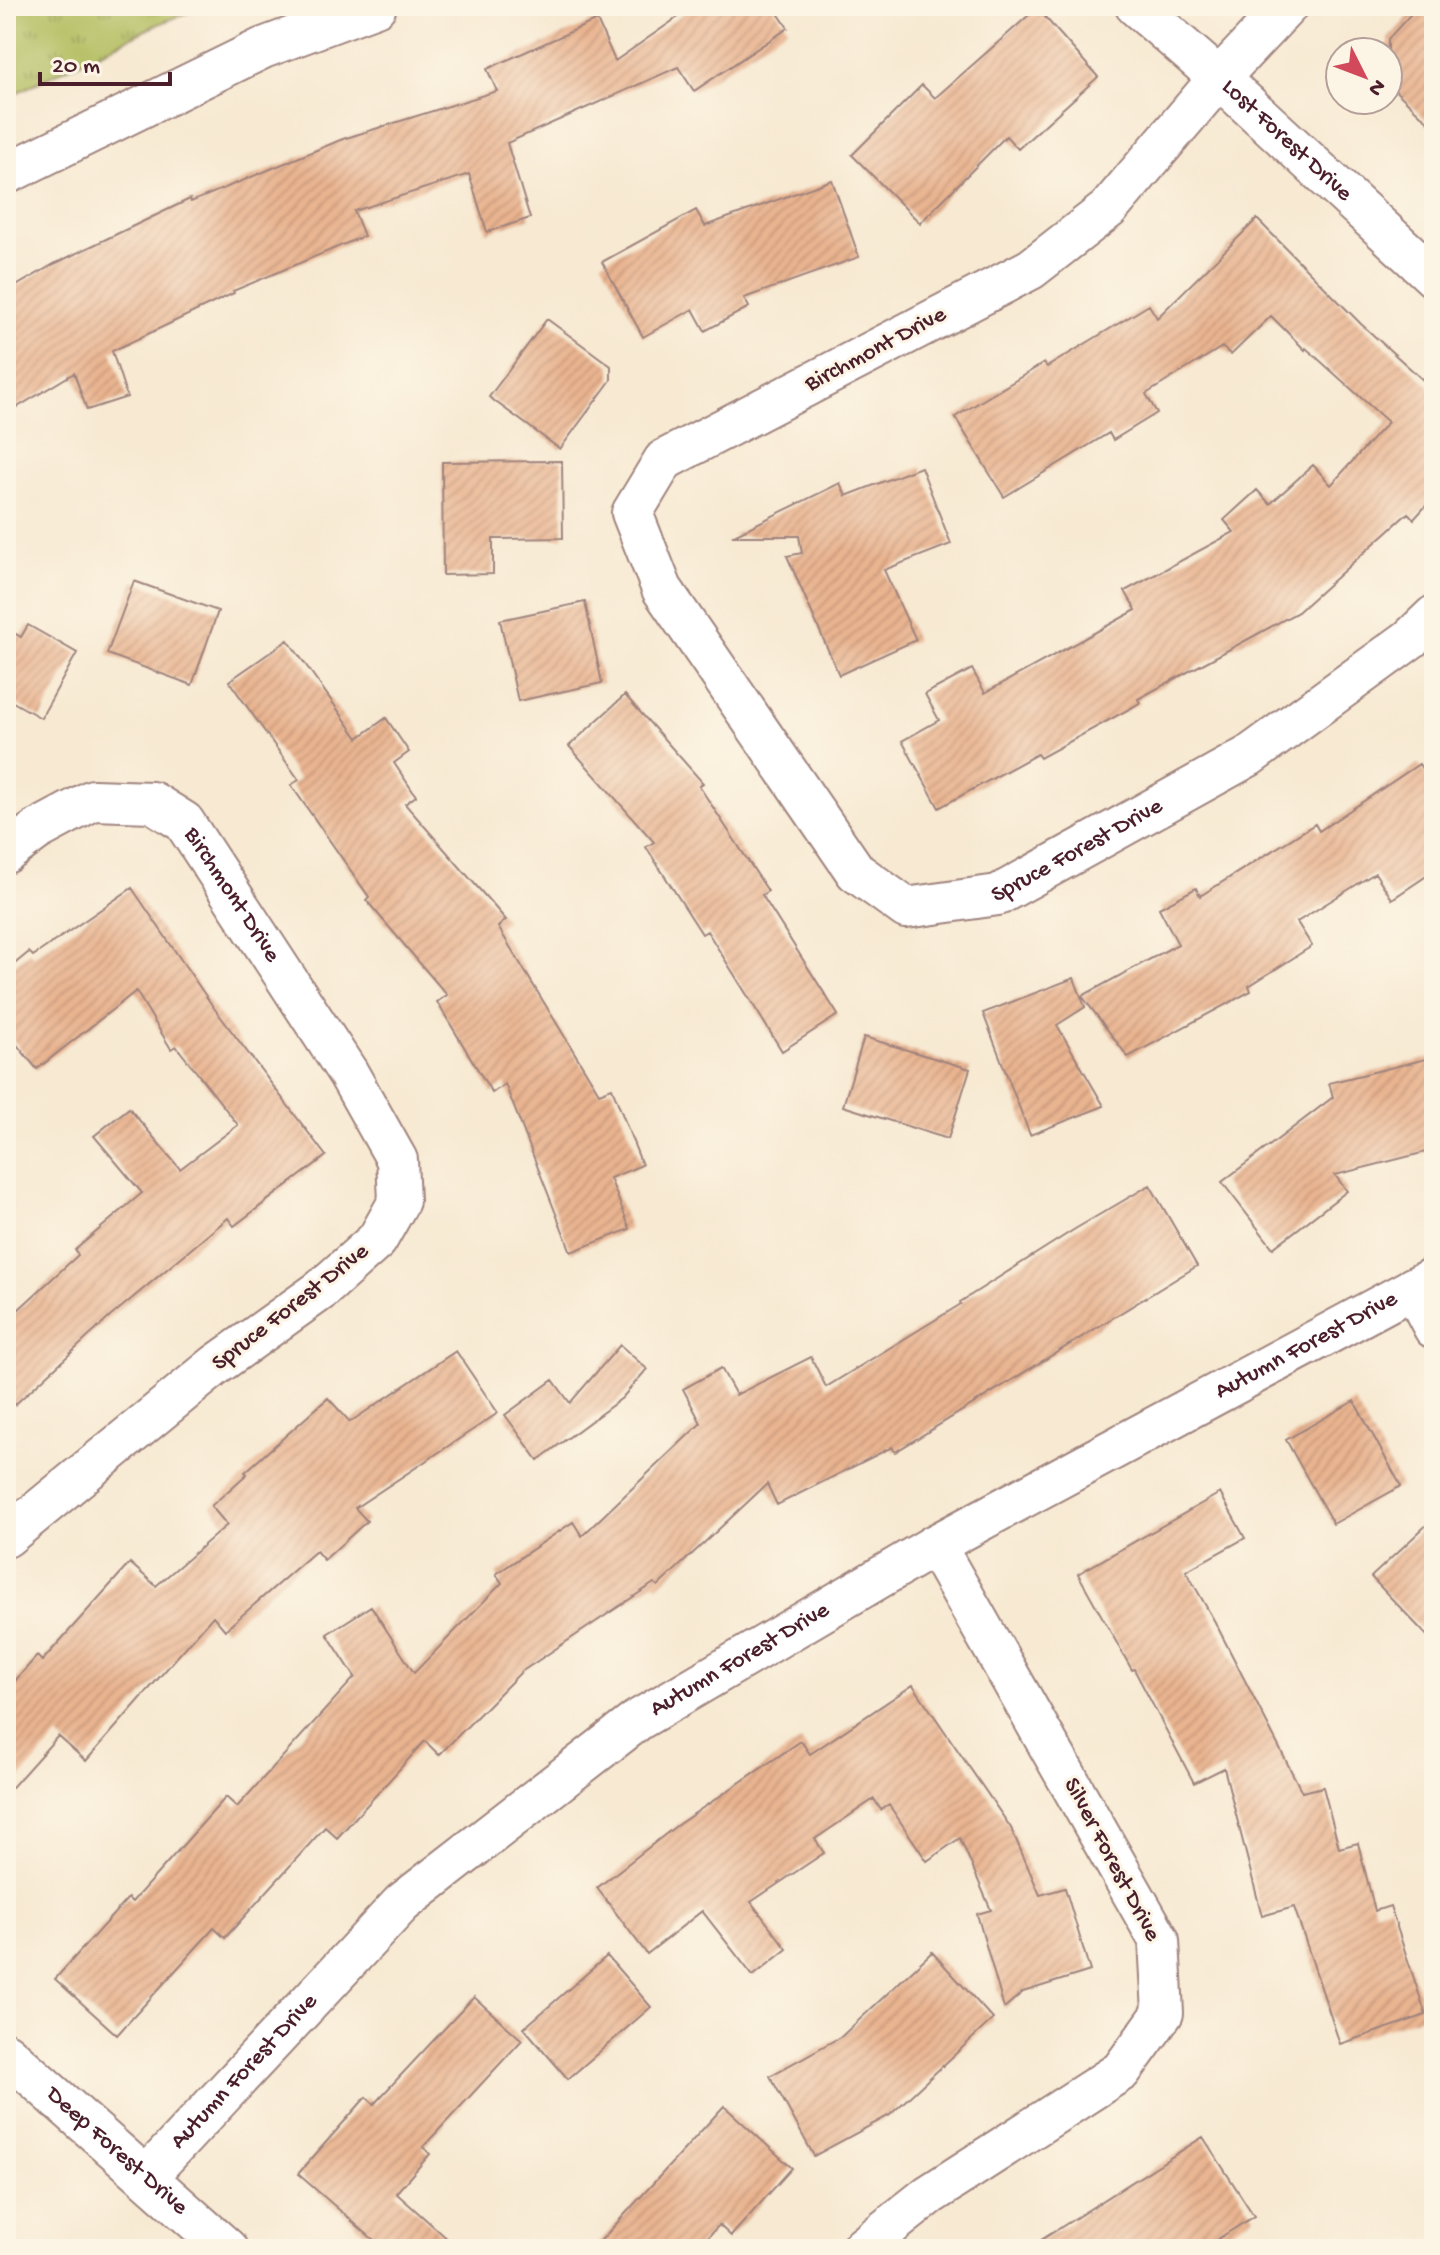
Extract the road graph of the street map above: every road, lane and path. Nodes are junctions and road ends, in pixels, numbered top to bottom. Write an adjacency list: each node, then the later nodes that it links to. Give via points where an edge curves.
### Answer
1 (376, 6): 5 (street, via 263,48)
2 (1136, 6): 4 (street, Lost Forest Drive)
3 (1287, 6): 4 (street, Birchmont Drive)
4 (1219, 78): 6 (street, Lost Forest Drive); 8 (street, Birchmont Drive, via 1108,209 1031,269 664,460 632,513 662,589)
5 (6, 174)
6 (1434, 277)
7 (1434, 616): 8 (street, Spruce Forest Drive, via 1249,756 998,895 906,908 856,872)
8 (753, 721)
9 (6, 853): 10 (street, Birchmont Drive, via 93,800 152,802 184,822)
10 (283, 974): 13 (street, Spruce Forest Drive, via 397,1160 399,1201 377,1240 321,1290 216,1365)
11 (1423, 1283): 12 (street); 14 (street, Autumn Forest Drive)
12 (1434, 1328)
13 (6, 1537)
14 (935, 1545): 16 (street, Autumn Forest Drive, via 638,1720 402,1903); 18 (street, Silver Forest Drive, via 1159,1940 1163,2013 1121,2071 929,2195)
15 (6, 2053): 16 (street, Deep Forest Drive)
16 (146, 2177): 17 (street, Deep Forest Drive)
17 (227, 2249)
18 (861, 2249)

